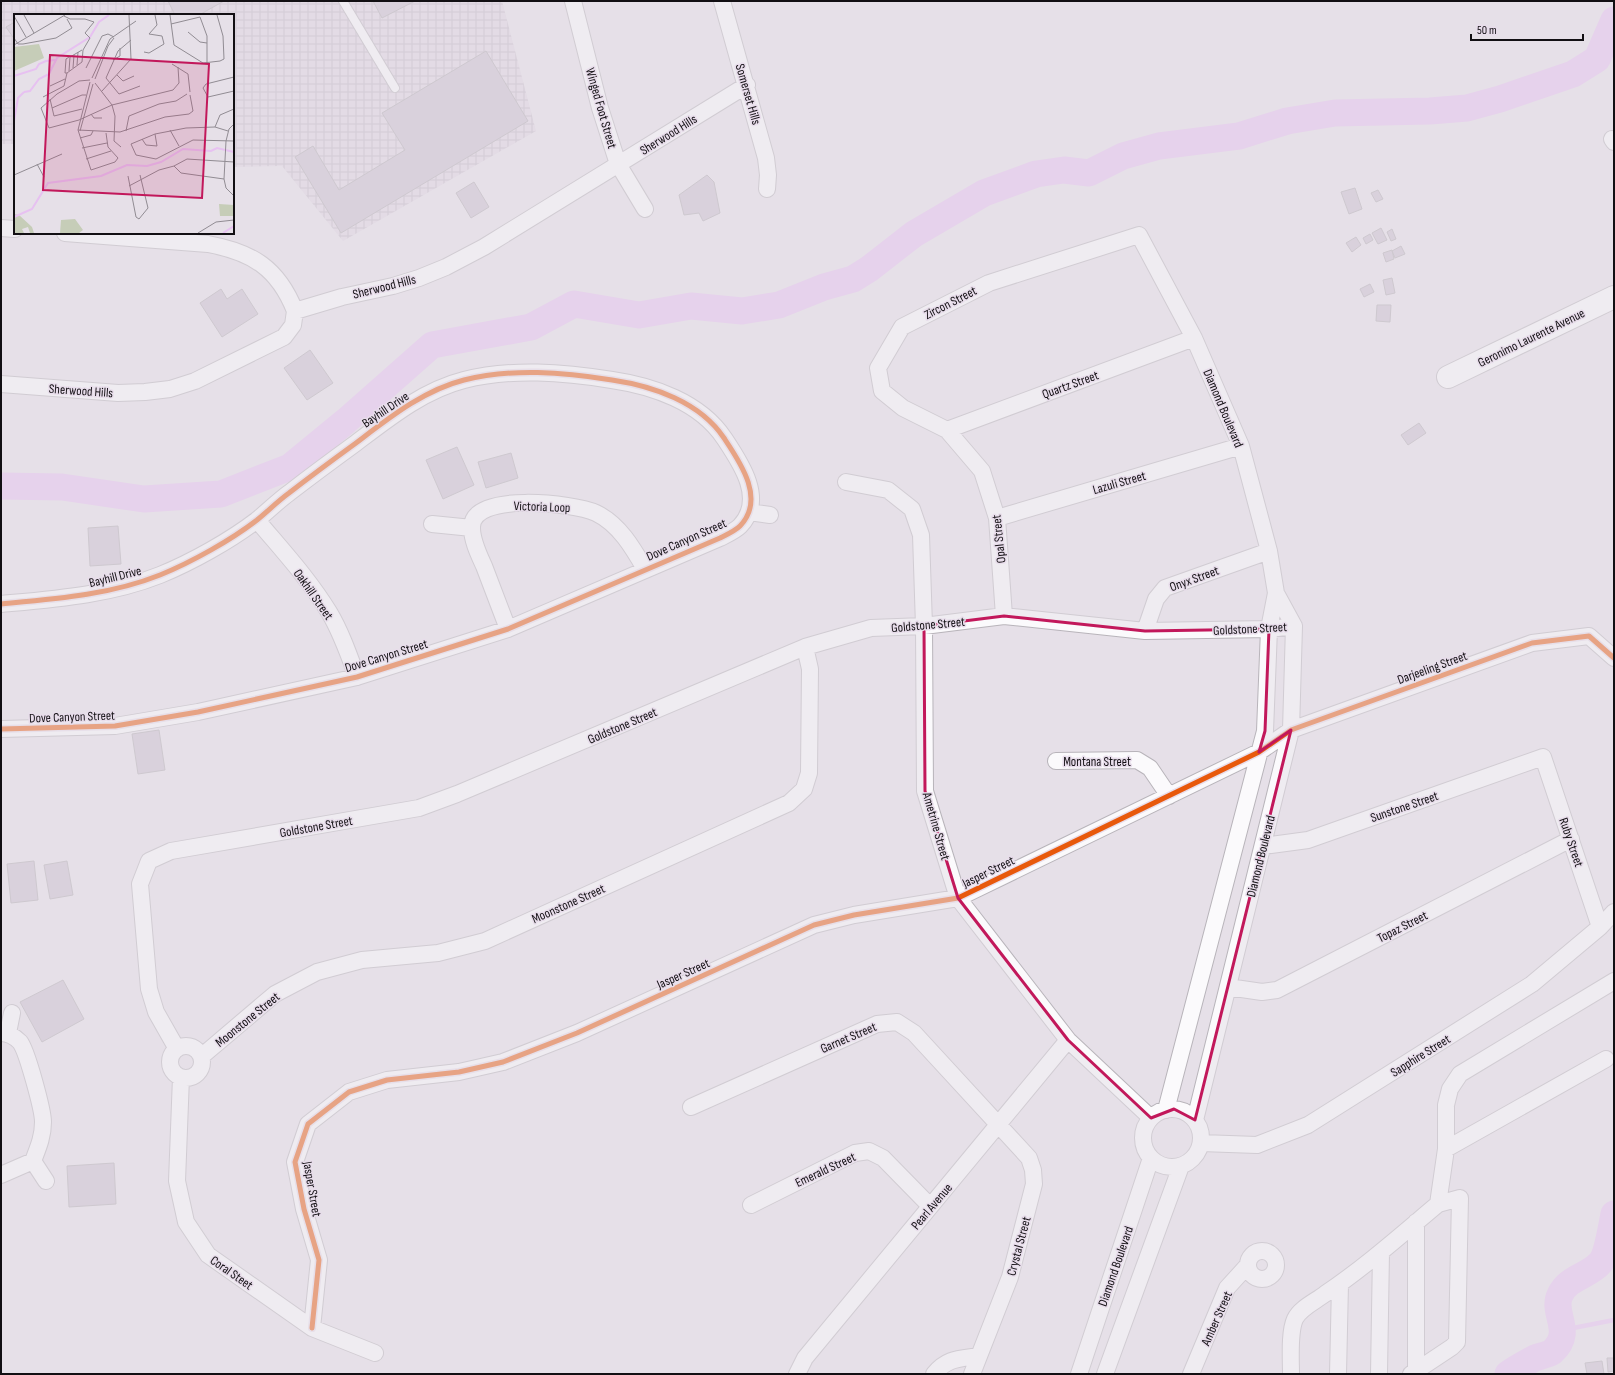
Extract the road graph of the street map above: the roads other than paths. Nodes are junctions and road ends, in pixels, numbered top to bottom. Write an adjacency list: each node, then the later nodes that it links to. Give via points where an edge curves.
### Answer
1 (343, 1): 5 (lane)
2 (574, 1): 6 (street, Winged Foot Street, via 600,108)
3 (722, 1): 4 (street, Somerset Hills)
4 (747, 85): 6 (street, Sherwood Hills); 7 (street, Somerset Hills, via 766,158)
5 (395, 88)
6 (618, 164): 8 (street, Winged Foot Street); 14 (street, Sherwood Hills, via 484,247 446,267 400,284)
7 (767, 189)
8 (645, 209)
9 (1, 228): 10 (street)
10 (14, 229)
11 (78, 234): 14 (street, via 230,248 250,256 270,271 288,294)
12 (1139, 235): 15 (street, Diamond Boulevard); 18 (street, Zircon Street, via 989,283 902,327 878,368 882,391 904,408)
13 (1614, 297): 16 (street, Geronimo Laurente Avenue)
14 (295, 311): 17 (street, Sherwood Hills, via 293,325 284,337 195,381 170,388 145,392 118,392)
15 (1194, 338): 18 (street, Quartz Street); 19 (street, Diamond Boulevard)
16 (1448, 377)
17 (1, 384)
18 (947, 430): 23 (street, Opal Street, via 982,471)
19 (1242, 446): 23 (street, Lazuli Street); 27 (street, Diamond Boulevard)
20 (846, 482): 32 (street, Ametrine Street, via 888,490 912,509 921,535)
21 (749, 512): 22 (street); 24 (street, Bayhill Drive, via 752,495 746,475 723,436 709,420 691,406 665,394 622,382 560,373 526,372 463,380 432,391 374,429); 28 (street, Dove Canyon Street, via 740,527 720,538)
22 (770, 515)
23 (997, 518): 31 (street, Opal Street)
24 (256, 520): 30 (street, Bayhill Drive, via 222,543 161,575 117,589); 39 (street, Oakhill Street, via 316,592 329,612)
25 (432, 524): 26 (street)
26 (472, 528): 28 (street, Victoria Loop, via 474,518 483,510 496,506 533,503 578,507 611,522 634,550); 34 (street, via 476,546)
27 (1269, 551): 29 (street, Diamond Boulevard); 36 (street, Onyx Street, via 1165,588 1156,599)
28 (645, 569): 34 (street, Dove Canyon Street)
29 (1276, 593): 33 (street, Diamond Boulevard); 35 (street, Diamond Boulevard)
30 (1, 604)
31 (1004, 616): 32 (street, Goldstone Street); 36 (street, Goldstone Street)
32 (924, 626): 37 (street, Goldstone Street, via 871,628); 48 (street, Ametrine Street, via 926,791)
33 (1294, 626): 35 (street, Goldstone Street); 41 (street, Diamond Boulevard)
34 (508, 629): 39 (street, Dove Canyon Street)
35 (1269, 629): 36 (street, Goldstone Street); 42 (street, Diamond Boulevard, via 1265,731)
36 (1145, 631)
37 (805, 647): 56 (street, Goldstone Street, via 419,808 172,851 149,861 140,884 149,989 156,1012); 57 (street, Moonstone Street, via 810,669 809,773 804,790 788,803 485,941 438,953 362,960 317,972 275,994)
38 (1614, 658): 41 (street, Darjeeling Street, via 1589,636 1532,643)
39 (357, 677): 40 (street, Dove Canyon Street, via 198,712 115,726)
40 (1, 729)
41 (1291, 730): 42 (street, Darjeeling Street); 47 (street, Diamond Boulevard)
42 (1259, 752): 45 (street, Jasper Street); 61 (street, Diamond Boulevard)
43 (1543, 757): 46 (street, Ruby Street); 47 (street, Sunstone Street, via 1308,840)
44 (1056, 761): 45 (street, Montana Street, via 1136,760 1150,768)
45 (1169, 796): 48 (street, Jasper Street)
46 (1571, 839): 50 (street, Ruby Street); 52 (street, Topaz Street, via 1277,990 1262,992)
47 (1263, 846): 52 (street, Diamond Boulevard)
48 (958, 898): 55 (street, Ametrine Street); 79 (street, Jasper Street, via 854,915 814,925 577,1033 503,1062 459,1072 387,1080 349,1092 308,1124 295,1162 304,1209 319,1260)
49 (1614, 912): 50 (street, Sapphire Street)
50 (1600, 927): 65 (street, Sapphire Street, via 1532,984 1308,1125 1257,1145)
51 (1614, 981): 66 (street, via 1460,1074 1450,1089 1446,1105)
52 (1228, 986): 63 (street, Diamond Boulevard)
53 (12, 1013): 54 (street)
54 (5, 1033): 68 (street, via 20,1043 28,1058 43,1121 42,1140)
55 (1068, 1040): 62 (street, Ametrine Street); 64 (street, Pearl Avenue)
56 (177, 1049): 57 (street, via 191,1047 198,1050); 59 (street, via 170,1061 175,1074)
57 (202, 1056): 59 (street, via 200,1071 195,1076)
58 (1606, 1059): 66 (street)
59 (181, 1077): 79 (street, Coral Steet, via 177,1181 186,1222 208,1255)
60 (690, 1108): 64 (street, Garnet Street, via 877,1024 897,1022 914,1033)
61 (1166, 1110): 62 (street); 63 (street, via 1182,1111)
62 (1151, 1118): 67 (street, via 1146,1126 1144,1138 1146,1151)
63 (1195, 1120): 65 (street, via 1200,1131)
64 (999, 1124): 74 (street, Pearl Avenue); 81 (street, Crystal Street, via 1029,1158 1034,1184 1010,1277)
65 (1201, 1143): 69 (street, via 1195,1157)
66 (1446, 1149): 72 (street)
67 (1151, 1158): 69 (street, via 1166,1166); 86 (street, Diamond Boulevard)
68 (33, 1161): 70 (street); 71 (street)
69 (1182, 1166): 87 (street, Diamond Boulevard)
70 (1, 1175)
71 (46, 1181)
72 (1438, 1204): 75 (street); 82 (street, via 1460,1198 1457,1342)
73 (750, 1205): 74 (street, Emerald Street, via 856,1153 869,1151 883,1158)
74 (930, 1206): 83 (street, Pearl Avenue, via 804,1358)
75 (1416, 1222): 76 (street); 82 (street)
76 (1382, 1252): 78 (street); 91 (street)
77 (1247, 1266): 88 (street, Amber Street, via 1227,1288)
78 (1340, 1284): 89 (street, via 1301,1311 1295,1319 1292,1328); 90 (street)
79 (312, 1328): 80 (street, Coral Steet)
80 (375, 1354)
81 (979, 1356): 84 (street, via 953,1360 941,1365); 85 (street, Crystal Street)
82 (1414, 1372)
83 (797, 1374)
84 (934, 1374)
85 (972, 1374)
86 (1078, 1374)
87 (1105, 1374)
88 (1191, 1374)
89 (1291, 1374)
90 (1338, 1374)
91 (1379, 1374)

